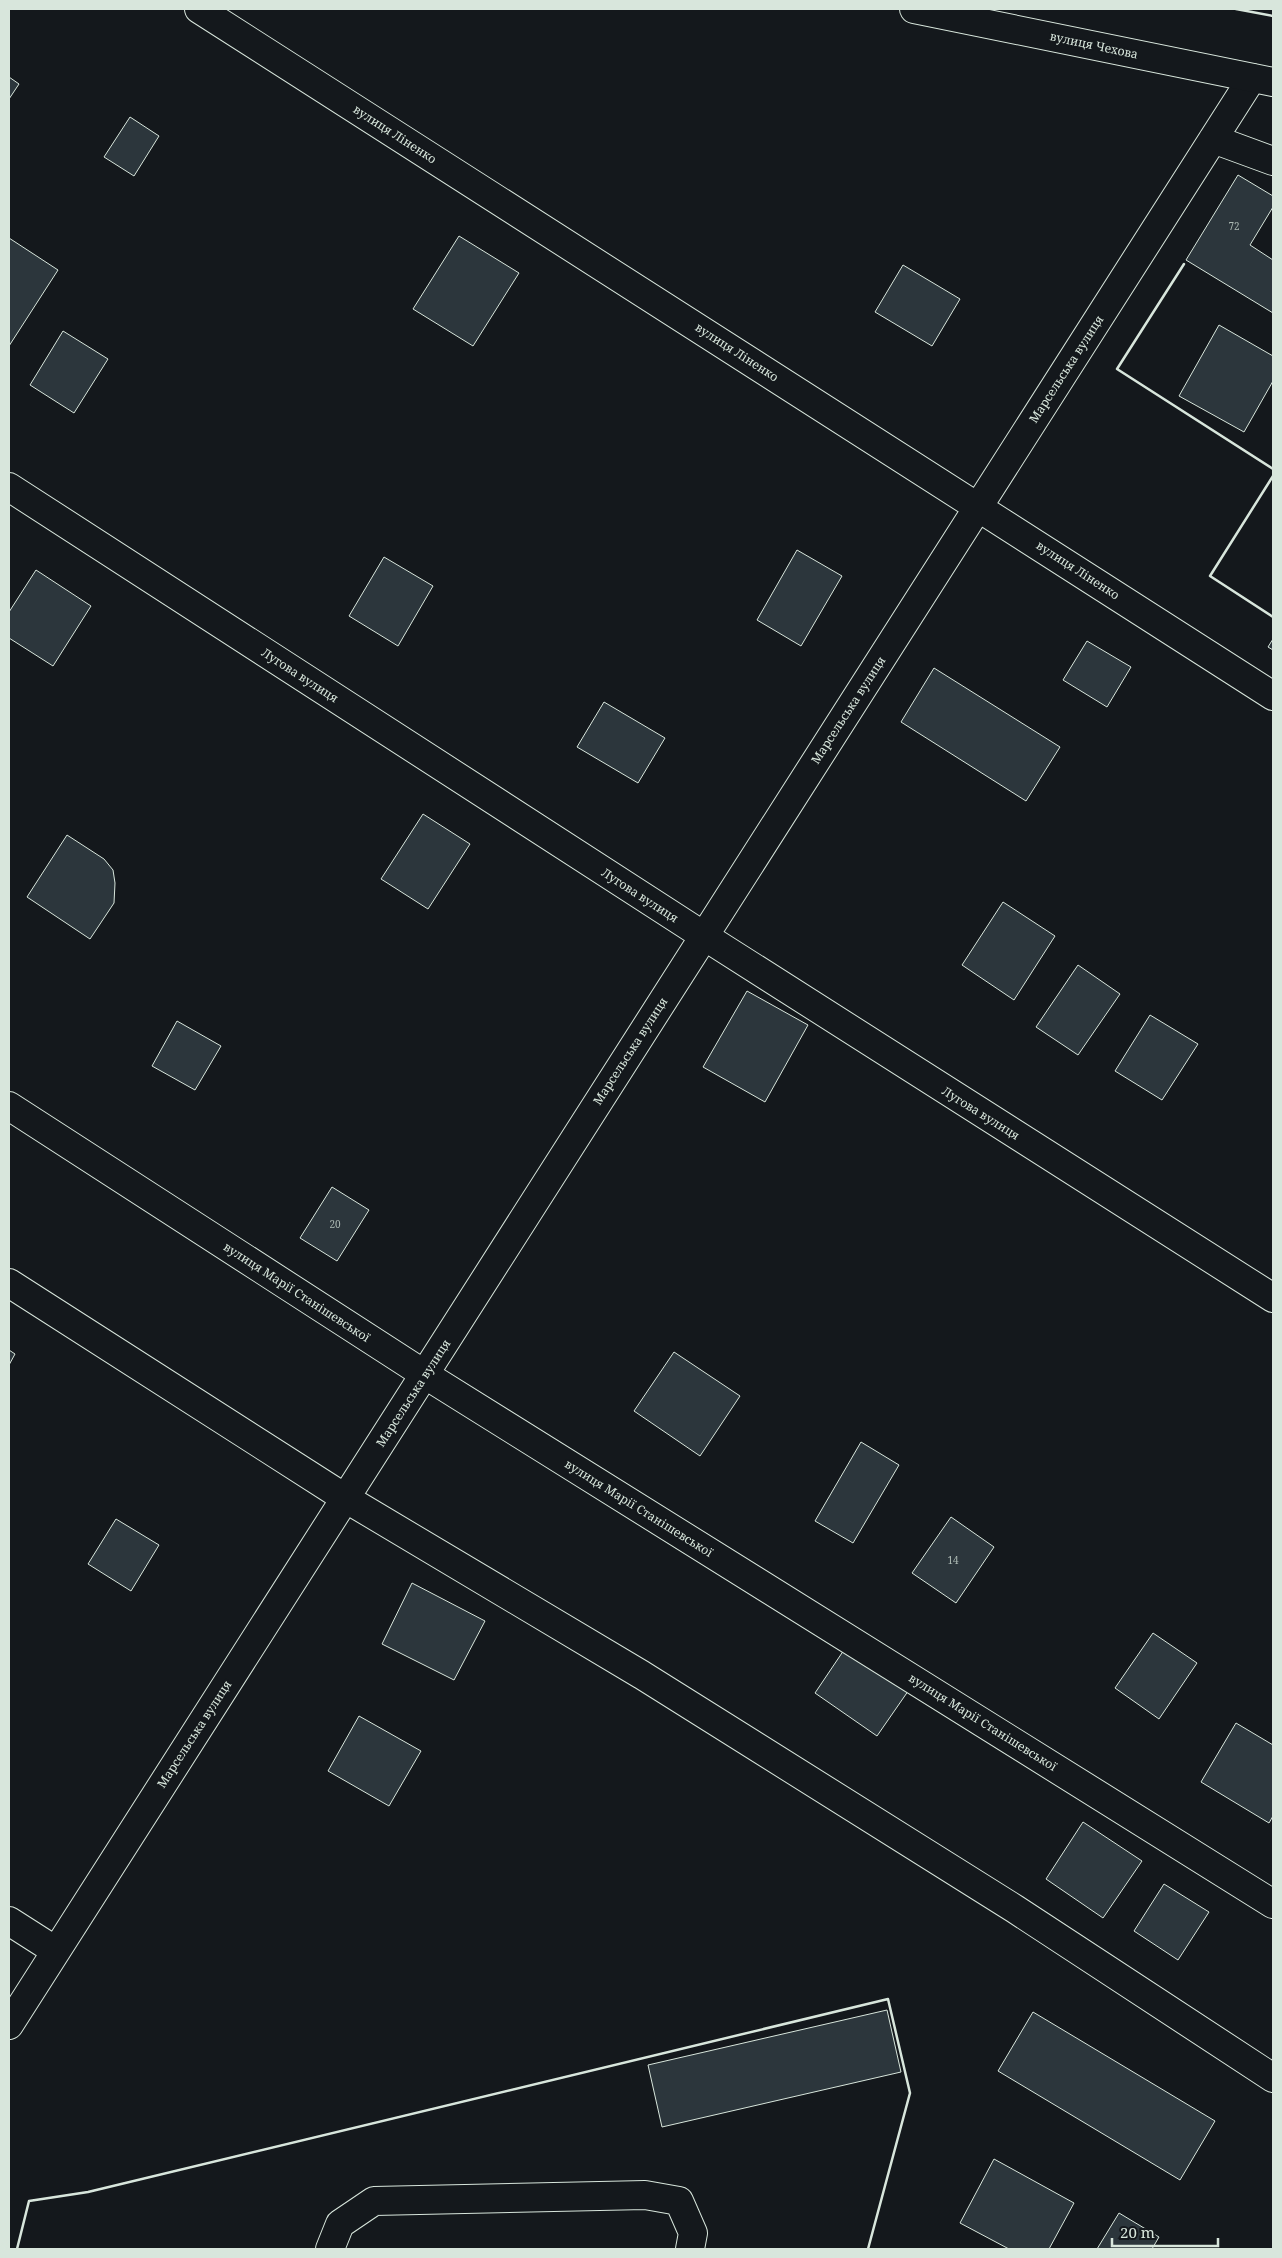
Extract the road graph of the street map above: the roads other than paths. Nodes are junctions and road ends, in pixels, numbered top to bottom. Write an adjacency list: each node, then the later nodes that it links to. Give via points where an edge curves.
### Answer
1 (199, 9): 7 (street, вулиця Ліненко)
2 (914, 9): 3 (street, вулиця Чехова)
3 (1263, 80): 4 (street, Марсельська вулиця)
4 (1213, 139): 5 (street); 7 (street, Марсельська вулиця)
5 (1273, 161)
6 (9, 487): 9 (street, Лугова вулиця)
7 (978, 506): 8 (street, вулиця Ліненко); 9 (street, Марсельська вулиця)
8 (1273, 696)
9 (704, 936): 12 (street, Лугова вулиця); 13 (street, Марсельська вулиця)
10 (9, 1106): 13 (street, вулиця Марії Станішевської)
11 (9, 1283): 14 (street)
12 (1273, 1298)
13 (424, 1374): 14 (street, Марсельська вулиця); 15 (street, вулиця Марії Станішевської)
14 (345, 1498): 17 (street, Марсельська вулиця); 19 (street, via 650,1680 1015,1910)
15 (1273, 1904)
16 (9, 1921): 17 (street)
17 (56, 1951): 18 (street, Марсельська вулиця)
18 (9, 2025)
19 (1273, 2078)
20 (330, 2249): 21 (street, via 340,2224 374,2201 645,2195 679,2201 693,2233)
21 (690, 2249)

